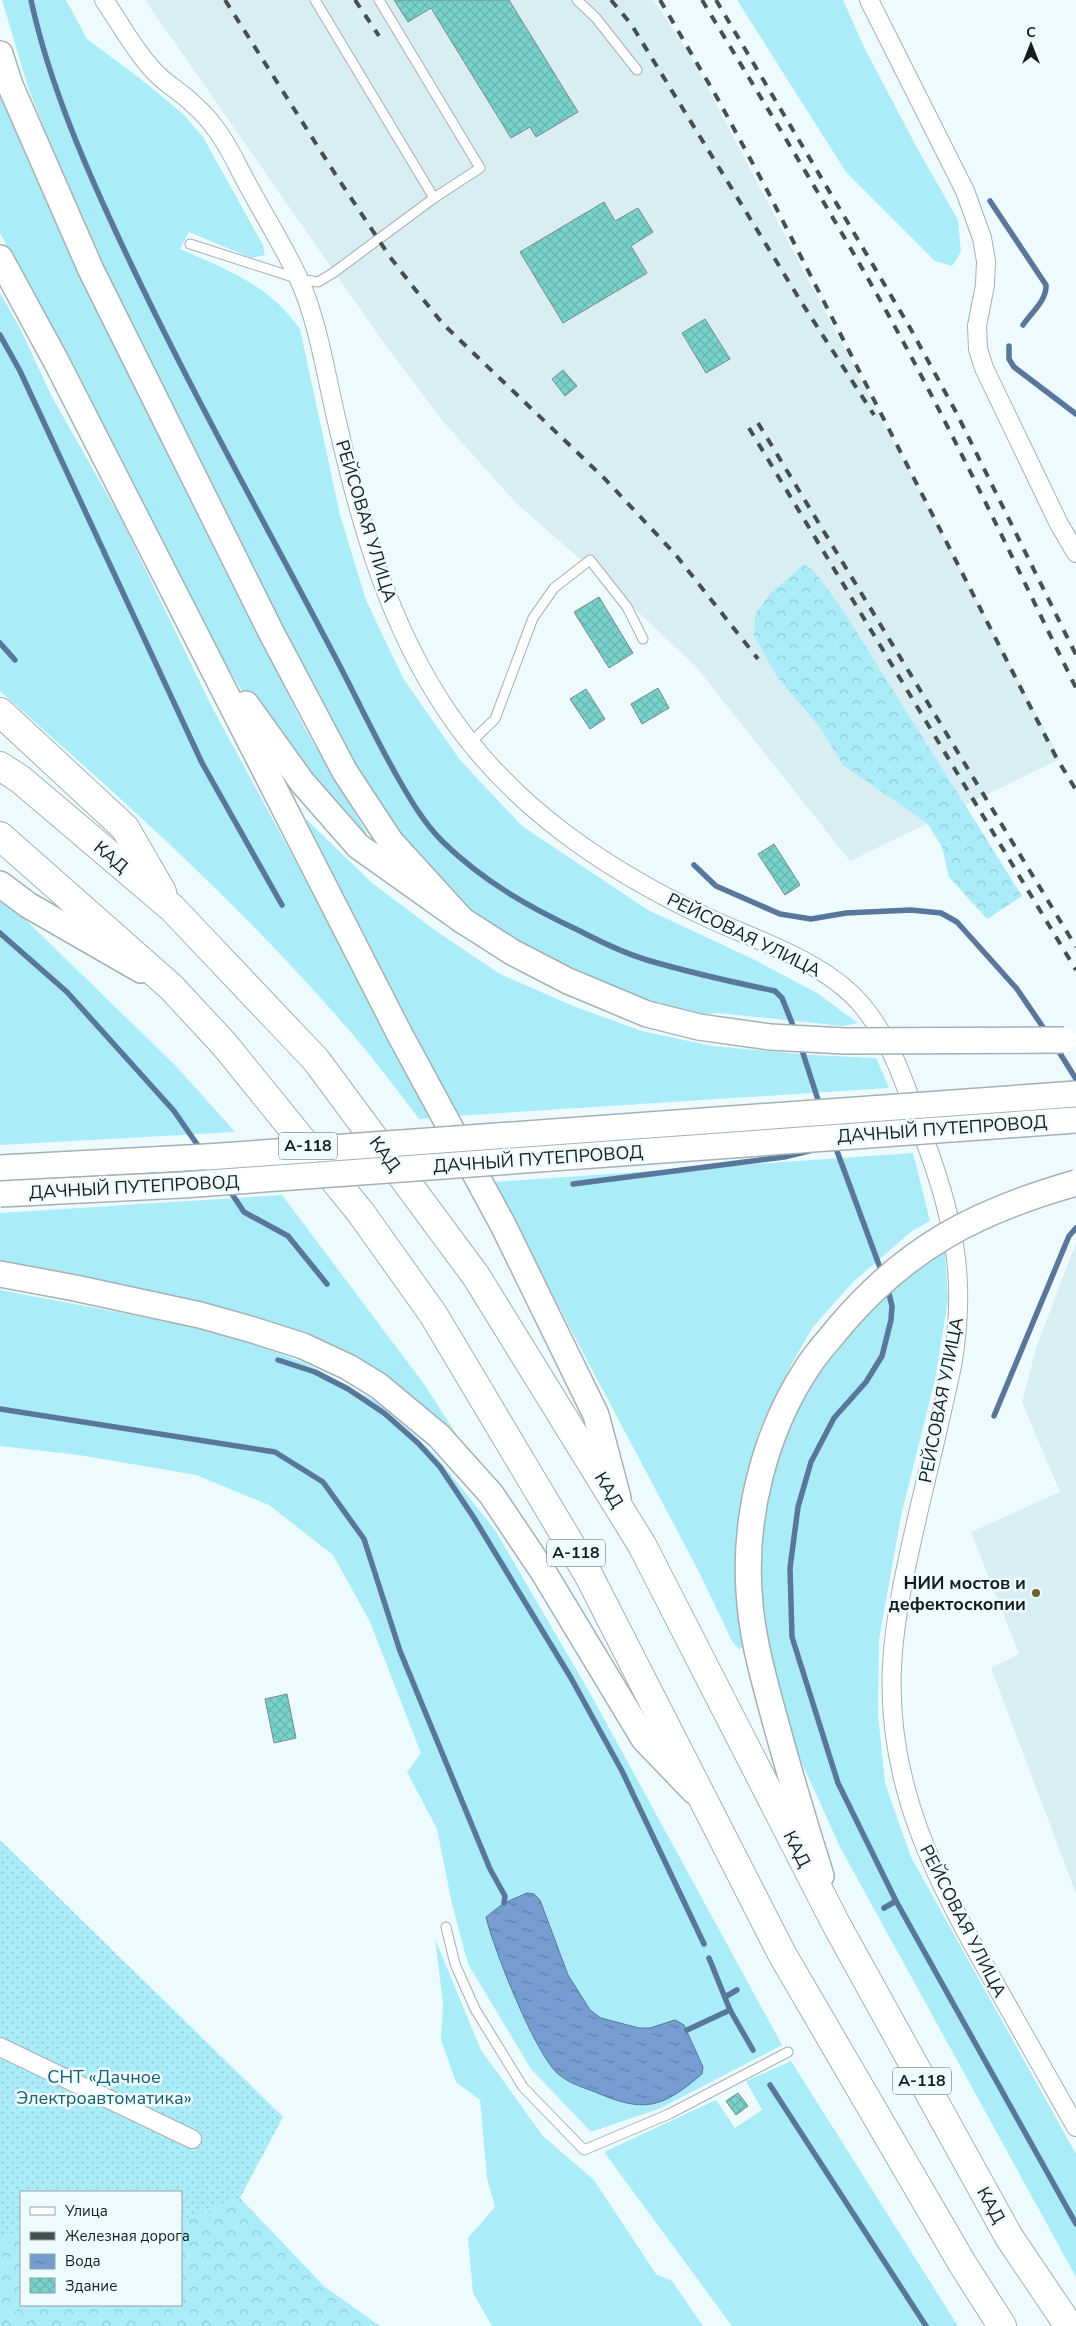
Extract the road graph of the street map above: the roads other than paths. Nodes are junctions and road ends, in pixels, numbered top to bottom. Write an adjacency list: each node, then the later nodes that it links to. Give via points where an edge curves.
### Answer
1 (104, 0): 11 (street, РЕЙСОВАЯ УЛИЦА, via 153,71 193,103 218,131)
2 (315, 0): 8 (lane)
3 (379, 0): 8 (lane, via 480,168)
4 (577, 0): 7 (lane, via 596,18)
5 (869, 0): 12 (street, via 965,191 982,238 986,262 977,326 978,349 1059,524)
6 (0, 54): 21 (main road, via 10,85 90,270 270,632 335,754 390,842)
7 (637, 70)
8 (434, 198): 11 (lane, via 333,273 318,282)
9 (190, 244): 11 (lane)
10 (0, 258): 13 (main road)
11 (299, 280): 16 (street, РЕЙСОВАЯ УЛИЦА, via 315,330 375,567 391,608 428,681)
12 (1076, 553)
13 (195, 632): 21 (main road, via 302,782 358,846); 30 (main road, via 399,1033 503,1225 596,1415)
14 (643, 638): 16 (lane, via 627,607 590,560 554,588 534,618 495,719)
15 (0, 712): 20 (highway, via 125,828)
16 (470, 743): 36 (street, РЕЙСОВАЯ УЛИЦА, via 530,806 588,851 635,881 804,962 837,982 876,1024 893,1056 948,1211 960,1290 952,1366 908,1554 895,1628 892,1700 898,1761 922,1842 942,1886)
17 (0, 766): 20 (highway, КАД / А-118, via 20,779)
18 (0, 836): 22 (highway, А-118)
19 (0, 884): 22 (main road, via 28,905)
20 (172, 908): 30 (highway, КАД / А-118, via 322,1068 476,1276)
21 (462, 920): 23 (main road, bridge, via 512,952 568,981 647,1014 699,1027 770,1038 845,1041)
22 (171, 987): 31 (highway, А-118, via 284,1116 361,1213 433,1314 588,1574)
23 (1076, 1040)
24 (1076, 1094): 26 (main road, ДАЧНЫЙ ПУТЕПРОВОД, bridge, via 207,1157)
25 (1076, 1120): 28 (main road, ДАЧНЫЙ ПУТЕПРОВОД, bridge, via 192,1185)
26 (0, 1168)
27 (1076, 1183): 32 (main road, bridge, via 1031,1195 989,1212 938,1239 880,1283 808,1366 780,1419 763,1464 749,1543 749,1591 756,1651 794,1792)
28 (0, 1194)
29 (0, 1274): 31 (main road, via 200,1315 253,1330 304,1346 379,1386 440,1436 491,1494 544,1573 644,1739)
30 (620, 1508): 32 (highway, КАД / А-118)
31 (703, 1800): 38 (highway, А-118, via 820,2021)
32 (836, 1924): 39 (highway, КАД / А-118, via 1009,2237)
33 (446, 1927): 35 (lane, via 455,1964 475,2009 499,2048 524,2087 584,2150 669,2114)
34 (0, 2048): 37 (street)
35 (788, 2052)
36 (1076, 2127)
37 (192, 2139)
38 (1002, 2326)
39 (1069, 2326)

